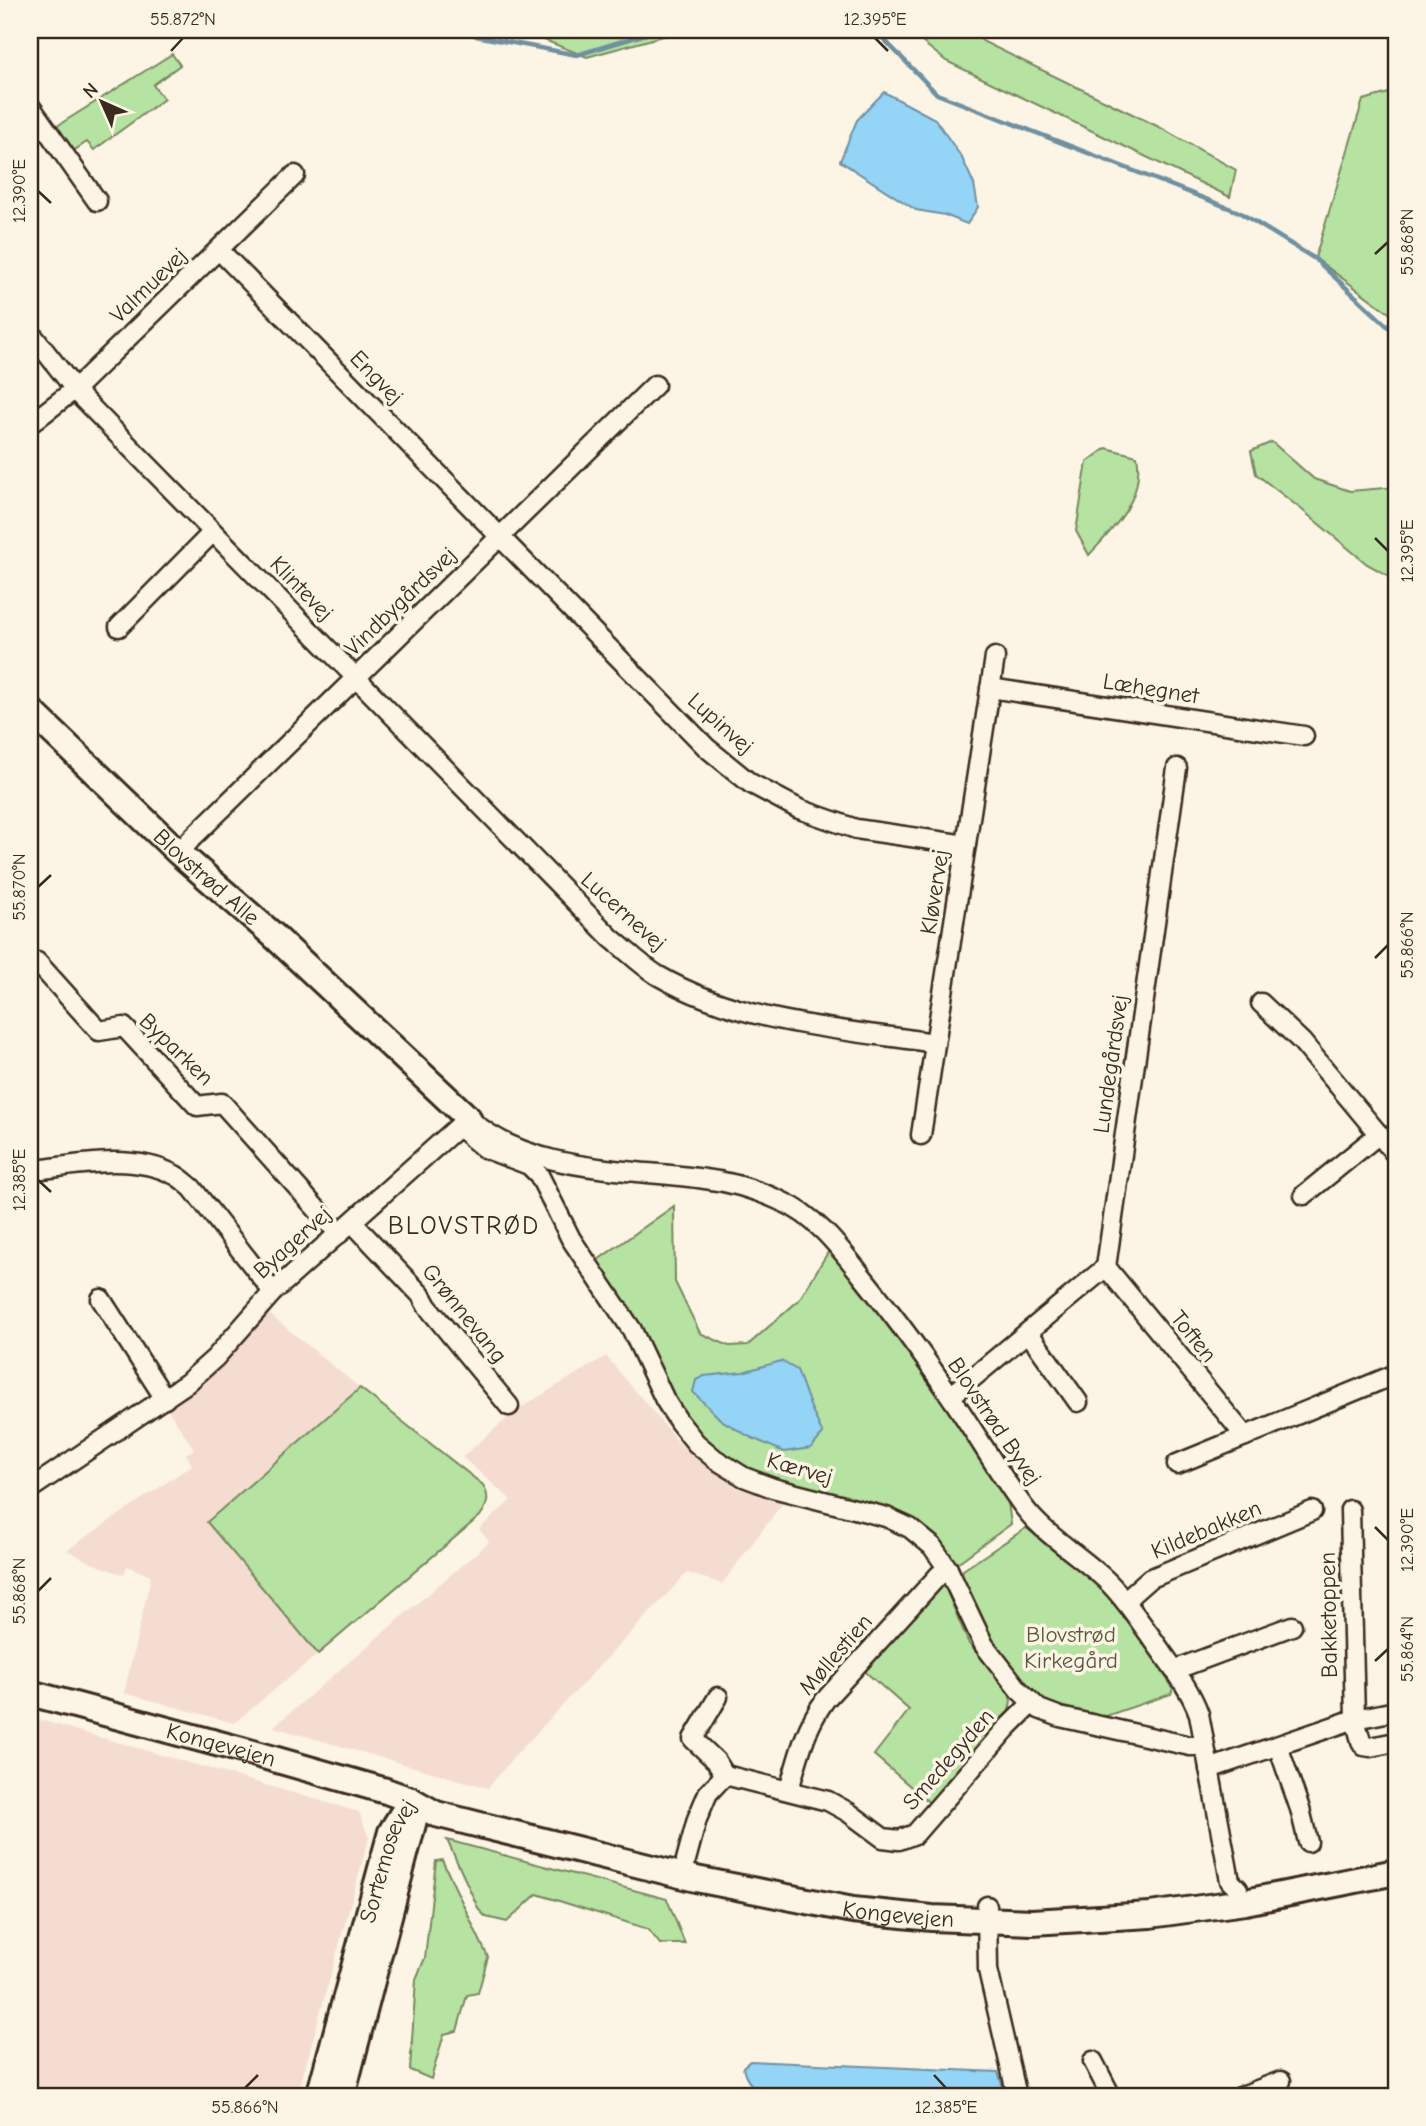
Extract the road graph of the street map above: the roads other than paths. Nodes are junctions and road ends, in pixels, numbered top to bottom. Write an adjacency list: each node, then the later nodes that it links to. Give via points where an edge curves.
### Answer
1 (30, 106): 3 (street)
2 (295, 175): 4 (street, Valmuevej)
3 (97, 201)
4 (219, 250): 7 (street, Valmuevej); 10 (street, Engvej)
5 (30, 332): 7 (street, Klintevej)
6 (655, 385): 10 (street, Vindbygårdsvej)
7 (74, 390): 8 (street, Valmuevej); 9 (street, Klintevej)
8 (30, 424)
9 (214, 532): 11 (street); 13 (street, Klintevej)
10 (500, 538): 13 (street, Vindbygårdsvej); 18 (street, Lupinvej, via 707,748 750,783 799,809 856,829)
11 (118, 627)
12 (995, 657): 14 (street, Kløvervej)
13 (356, 678): 19 (street, Vindbygårdsvej); 22 (street, Lucernevej, via 611,939 656,974 711,1001 767,1018)
14 (990, 688): 16 (street, Læhegnet); 18 (street, Kløvervej)
15 (30, 710): 19 (main road, Blovstrød Alle)
16 (1304, 736)
17 (1177, 768): 32 (street, Lundegårdsvej)
18 (966, 845): 22 (street, Kløvervej)
19 (179, 853): 23 (main road, Blovstrød Alle, via 386,1042 424,1089)
20 (37, 962): 31 (street, Byparken, via 99,1031 124,1027 197,1106 222,1103)
21 (1261, 1003): 24 (street, via 1301,1042)
22 (935, 1043): 25 (street, Kløvervej)
23 (463, 1112): 27 (street, Blovstrød Byvej, via 496,1140); 29 (street, via 484,1148 528,1165); 31 (street, Byagervej)
24 (1379, 1134): 26 (street); 30 (street)
25 (920, 1135)
26 (1396, 1154)
27 (549, 1158): 29 (street); 37 (street, Blovstrød Byvej, via 707,1179 753,1189 784,1202 832,1239)
28 (30, 1171): 33 (street, via 108,1161 150,1166 176,1175 192,1188)
29 (539, 1175): 46 (street, Kærvej, via 571,1239 632,1330 665,1400 696,1443 744,1477 910,1528 932,1546)
30 (1304, 1195)
31 (345, 1228): 33 (street, Byagervej); 40 (street, Grønnevang, via 421,1295)
32 (1106, 1267): 35 (street); 41 (street, Toften)
33 (273, 1292): 38 (street, Byagervej, via 215,1358)
34 (101, 1299): 38 (street)
35 (1028, 1332): 37 (street); 39 (street)
36 (1396, 1374): 41 (street)
37 (951, 1396): 47 (street, Blovstrød Byvej, via 1023,1506)
38 (164, 1399): 43 (street, Byagervej)
39 (1077, 1402)
40 (509, 1406)
41 (1245, 1436): 42 (street)
42 (1177, 1464)
43 (30, 1489)
44 (1350, 1510): 54 (street, Bakketoppen)
45 (1312, 1511): 47 (street, Kildebakken, via 1149,1579)
46 (948, 1569): 52 (street, Kærvej, via 984,1645); 60 (street, Møllestien, via 825,1700 806,1733)
47 (1126, 1602): 49 (street, Blovstrød Byvej)
48 (1292, 1626): 49 (street)
49 (1174, 1670): 56 (street, Blovstrød Byvej, via 1193,1696)
50 (30, 1693): 61 (main road, Kongevejen)
51 (718, 1698): 59 (street, via 693,1739)
52 (1031, 1704): 56 (street, Kærvej, via 1055,1716 1096,1726); 60 (street, Smedegyden, via 915,1834 899,1840 883,1838 828,1801)
53 (1396, 1712): 54 (street)
54 (1355, 1719): 55 (street, Bakketoppen, via 1364,1746); 57 (street)
55 (1396, 1742)
56 (1204, 1746): 58 (street, Blovstrød Byvej)
57 (1278, 1746): 58 (street); 62 (street)
58 (1209, 1769): 66 (street, Blovstrød Byvej, via 1230,1881)
59 (725, 1775): 60 (street); 64 (street, via 708,1793)
60 (789, 1790)
61 (411, 1800): 64 (main road, Kongevejen, via 438,1801); 67 (main road, Kongevejen, via 436,1814 696,1879 853,1910); 69 (main road, Sortemosevej, via 391,1832)
62 (1308, 1842)
63 (1396, 1857): 66 (main road, Kongevejen)
64 (686, 1860): 67 (main road, Kongevejen, via 790,1885)
65 (1396, 1872): 67 (main road, Kongevejen, via 1245,1902 1150,1915 1032,1922)
66 (1238, 1889): 67 (main road, Kongevejen)
67 (987, 1913): 73 (street, via 988,1970)
68 (1093, 2061): 74 (street)
69 (340, 2062): 71 (main road, Sortemosevej); 72 (main road, Sortemosevej)
70 (1281, 2081): 75 (street)
71 (318, 2096)
72 (342, 2096)
73 (1017, 2096)
74 (1111, 2096)
75 (1242, 2096)

